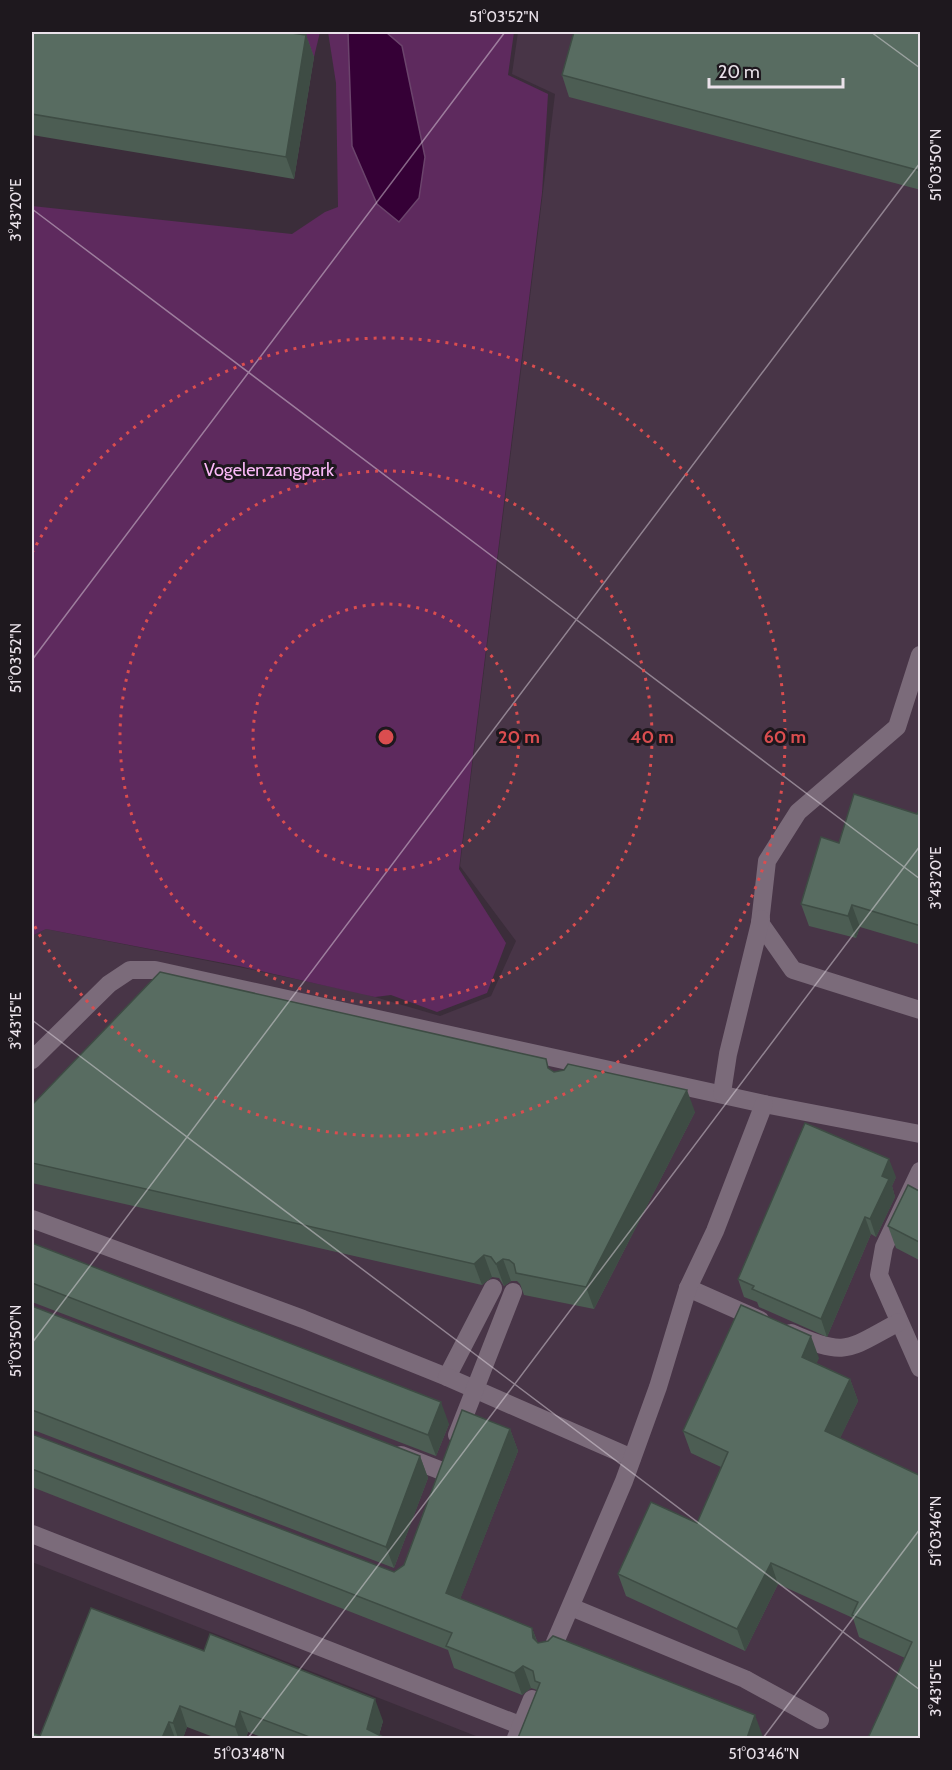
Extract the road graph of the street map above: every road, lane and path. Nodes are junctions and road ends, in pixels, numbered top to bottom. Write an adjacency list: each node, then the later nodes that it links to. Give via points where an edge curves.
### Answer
1 (921, 656): 2 (street, via 897,727 798,813 767,861)
2 (761, 919): 3 (street, via 793,970); 7 (street)
3 (921, 1010)
4 (32, 1060): 5 (street, via 109,984 130,970 154,970)
5 (574, 1060): 6 (street); 7 (street)
6 (565, 1083)
7 (722, 1094): 8 (street)
8 (764, 1104): 9 (street); 13 (street, via 716,1231)
9 (921, 1134)
10 (921, 1171): 15 (street, via 884,1247 879,1275)
11 (32, 1219): 17 (street)
12 (494, 1288): 17 (street)
13 (688, 1288): 15 (street, via 824,1348 849,1348); 19 (street)
14 (513, 1292): 20 (street)
15 (899, 1322): 16 (street)
16 (921, 1368)
17 (447, 1377): 19 (street)
18 (386, 1450): 20 (street)
19 (632, 1458): 23 (street)
20 (442, 1471): 21 (street)
21 (434, 1493)
22 (32, 1534): 27 (street)
23 (571, 1607): 24 (street); 26 (street, via 745,1679)
24 (550, 1654)
25 (532, 1699): 27 (street)
26 (820, 1720)
27 (519, 1732)

